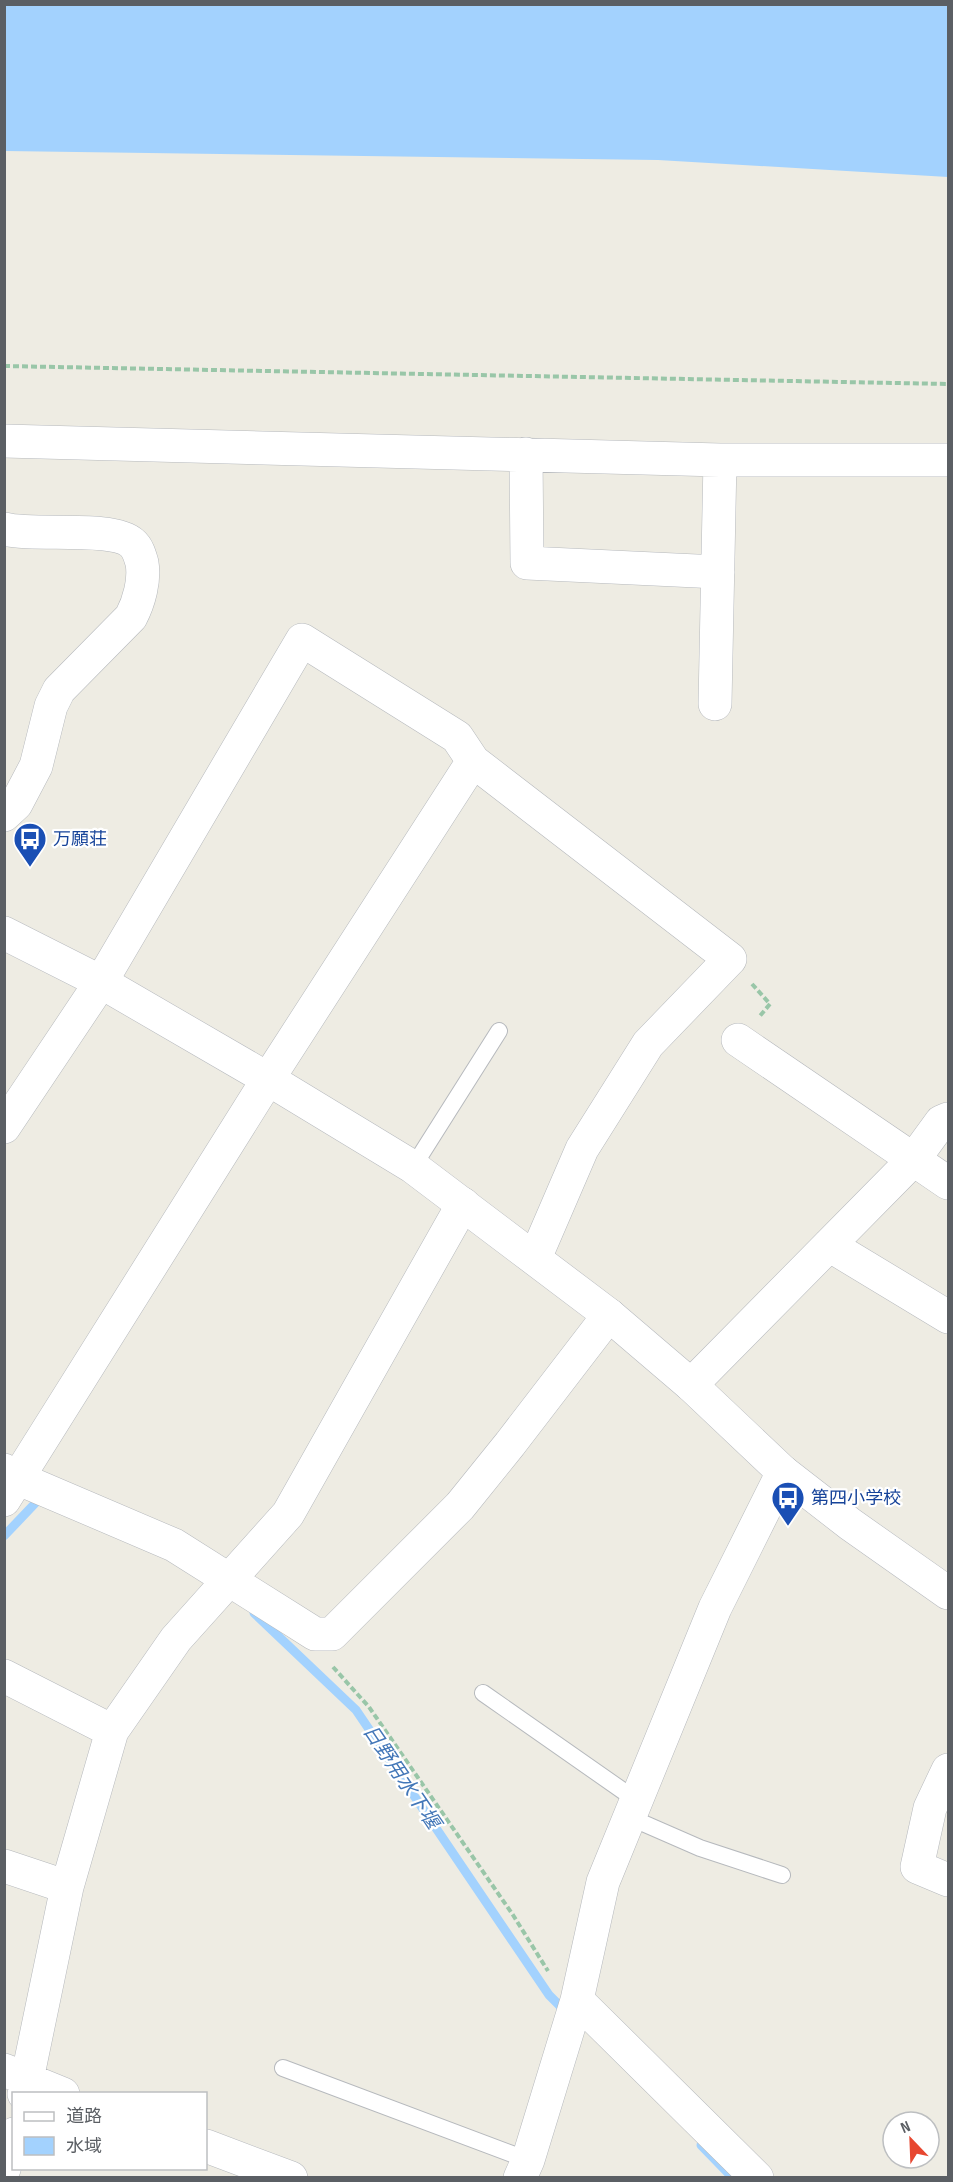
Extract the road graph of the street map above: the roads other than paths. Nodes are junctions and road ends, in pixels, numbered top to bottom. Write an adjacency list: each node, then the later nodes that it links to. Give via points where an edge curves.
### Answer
1 (4, 441): 2 (street)
2 (526, 454): 4 (street); 6 (street, via 527,563)
3 (948, 459): 4 (street)
4 (720, 460): 6 (street)
5 (4, 529): 9 (street, via 115,535 132,542 143,570 138,606 131,617 58,690 36,766 16,804)
6 (718, 572): 7 (street)
7 (715, 704)
8 (473, 761): 11 (street, via 457,737 302,640); 14 (street); 22 (street, via 730,959 648,1044 582,1149)
9 (4, 815)
10 (4, 933): 11 (street)
11 (101, 982): 14 (street); 16 (street)
12 (499, 1031): 18 (lane)
13 (738, 1040): 17 (street)
14 (268, 1079): 18 (street); 27 (street)
15 (946, 1113): 17 (street)
16 (4, 1127)
17 (914, 1159): 19 (street); 21 (street)
18 (413, 1167): 20 (street)
19 (948, 1183)
20 (463, 1204): 22 (street); 28 (street, via 288,1514)
21 (829, 1245): 24 (street); 25 (street)
22 (535, 1258): 23 (street)
23 (609, 1315): 25 (street); 28 (street, via 460,1506 332,1634 315,1634)
24 (948, 1317)
25 (691, 1385): 26 (street)
26 (783, 1472): 29 (street); 34 (street, via 715,1608)
27 (9, 1482): 28 (street, via 174,1545)
28 (228, 1581): 32 (street, via 176,1639)
29 (948, 1593)
30 (4, 1676): 32 (street)
31 (483, 1693): 34 (lane)
32 (112, 1731): 38 (street)
33 (948, 1770): 37 (street, via 930,1808 917,1867)
34 (633, 1808): 36 (lane, via 700,1848); 39 (street, via 603,1882)
35 (4, 1866): 38 (street)
36 (782, 1875)
37 (948, 1880)
38 (68, 1887): 41 (street)
39 (576, 2001): 46 (street); 48 (street)
40 (283, 2068): 46 (lane)
41 (18, 2081): 42 (street)
42 (56, 2092)
43 (12, 2141): 45 (street)
44 (207, 2146): 47 (street)
45 (4, 2169)
46 (524, 2169)
47 (291, 2178)
48 (757, 2178)

